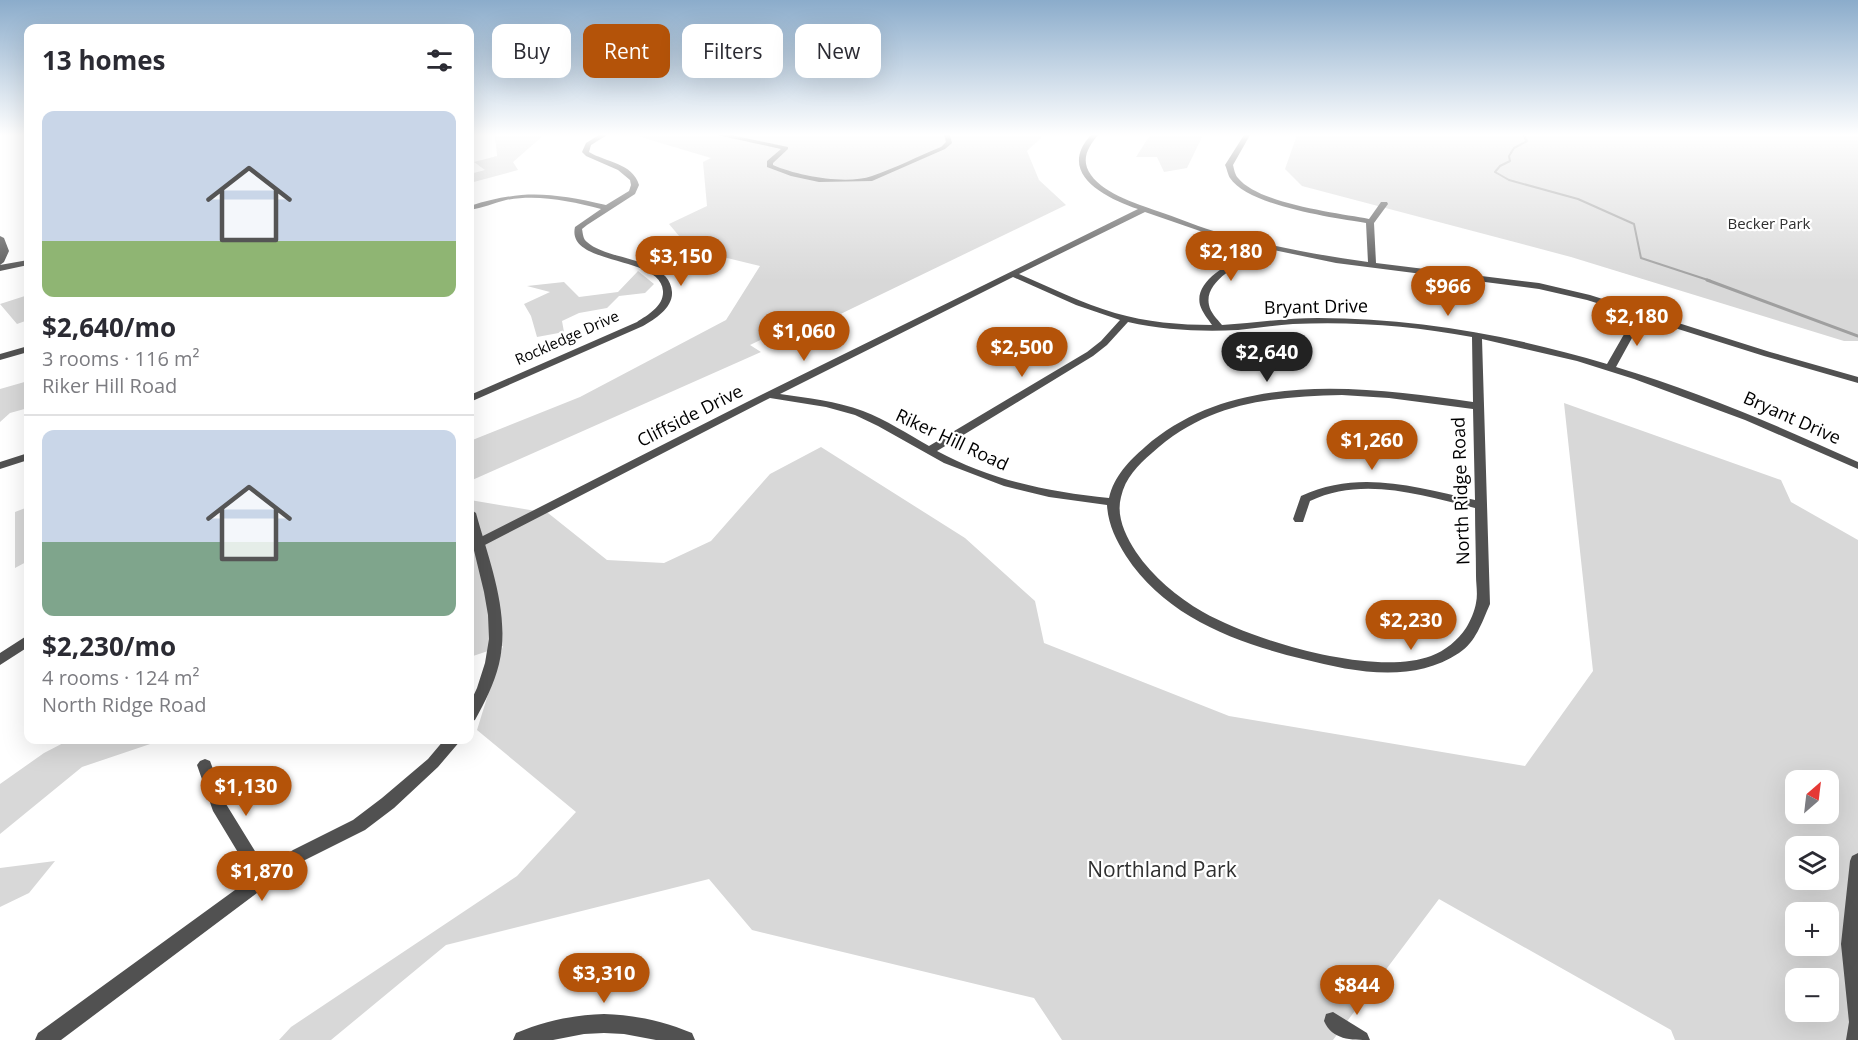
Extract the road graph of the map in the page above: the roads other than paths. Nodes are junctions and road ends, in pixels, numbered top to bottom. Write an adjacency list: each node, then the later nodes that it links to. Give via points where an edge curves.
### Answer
1 (636, 184): 6 (street, Rockledge Drive, via 632,192)
2 (1096, 184): 7 (street, via 1107,193)
3 (1240, 184): 8 (street, via 1262,197 1288,205)
4 (1384, 204): 8 (street)
5 (474, 207): 6 (street, via 524,194 562,197)
6 (607, 208): 25 (street, Rockledge Drive, via 578,229 582,244 606,256 644,266 660,276 668,291 661,308 632,328)
7 (1144, 209): 10 (street); 15 (street, Cliffside Drive)
8 (1371, 222): 13 (street)
9 (0, 238): 11 (street, via 5,251)
10 (1266, 247): 13 (street); 18 (street, via 1218,275 1205,289 1204,304)
11 (0, 262)
12 (24, 264): 14 (street)
13 (1372, 264): 16 (street, via 1539,286)
14 (0, 268)
15 (1012, 274): 17 (street, Bryant Drive); 24 (street, Cliffside Drive)
16 (1640, 314): 22 (street); 23 (street)
17 (1126, 319): 18 (street, Bryant Drive); 27 (street, via 1090,354)
18 (1219, 327): 19 (street, Bryant Drive, via 1352,321)
19 (1477, 336): 22 (street, Bryant Drive); 26 (street, North Ridge Road)
20 (24, 350): 21 (street)
21 (0, 357)
22 (1610, 368): 29 (street, Bryant Drive, via 1748,416)
23 (1858, 380)
24 (769, 394): 27 (street, Riker Hill Road, via 863,415); 35 (street, Cliffside Drive)
25 (474, 397)
26 (1477, 406): 31 (street, via 1350,391 1278,396 1237,404 1194,419 1158,440 1130,468); 32 (street, North Ridge Road)
27 (929, 451): 31 (street, Riker Hill Road, via 1007,484 1074,499)
28 (24, 457): 30 (street)
29 (1858, 465)
30 (0, 466)
31 (1112, 502): 32 (street, North Ridge Road, via 1120,535 1137,563 1164,591 1200,616 1223,629 1285,650 1384,669 1428,663 1447,655 1467,638 1479,620 1483,604)
32 (1480, 505): 33 (street, via 1403,489 1337,486 1305,499)
33 (1299, 519)
34 (474, 531): 35 (street)
35 (477, 544): 38 (street, via 495,614 496,646 487,683)
36 (24, 643): 37 (street)
37 (0, 660)
38 (474, 708)
39 (450, 744): 42 (street, via 433,763 359,825 299,855)
40 (205, 765): 42 (street, via 219,806)
41 (1858, 861): 48 (street, via 1850,944 1858,1022)
42 (263, 879): 44 (street)
43 (1333, 1021): 47 (street)
44 (45, 1040)
45 (523, 1040): 46 (street, via 560,1028 602,1022 643,1025)
46 (685, 1040)
47 (1360, 1040)
48 (1856, 1040)

